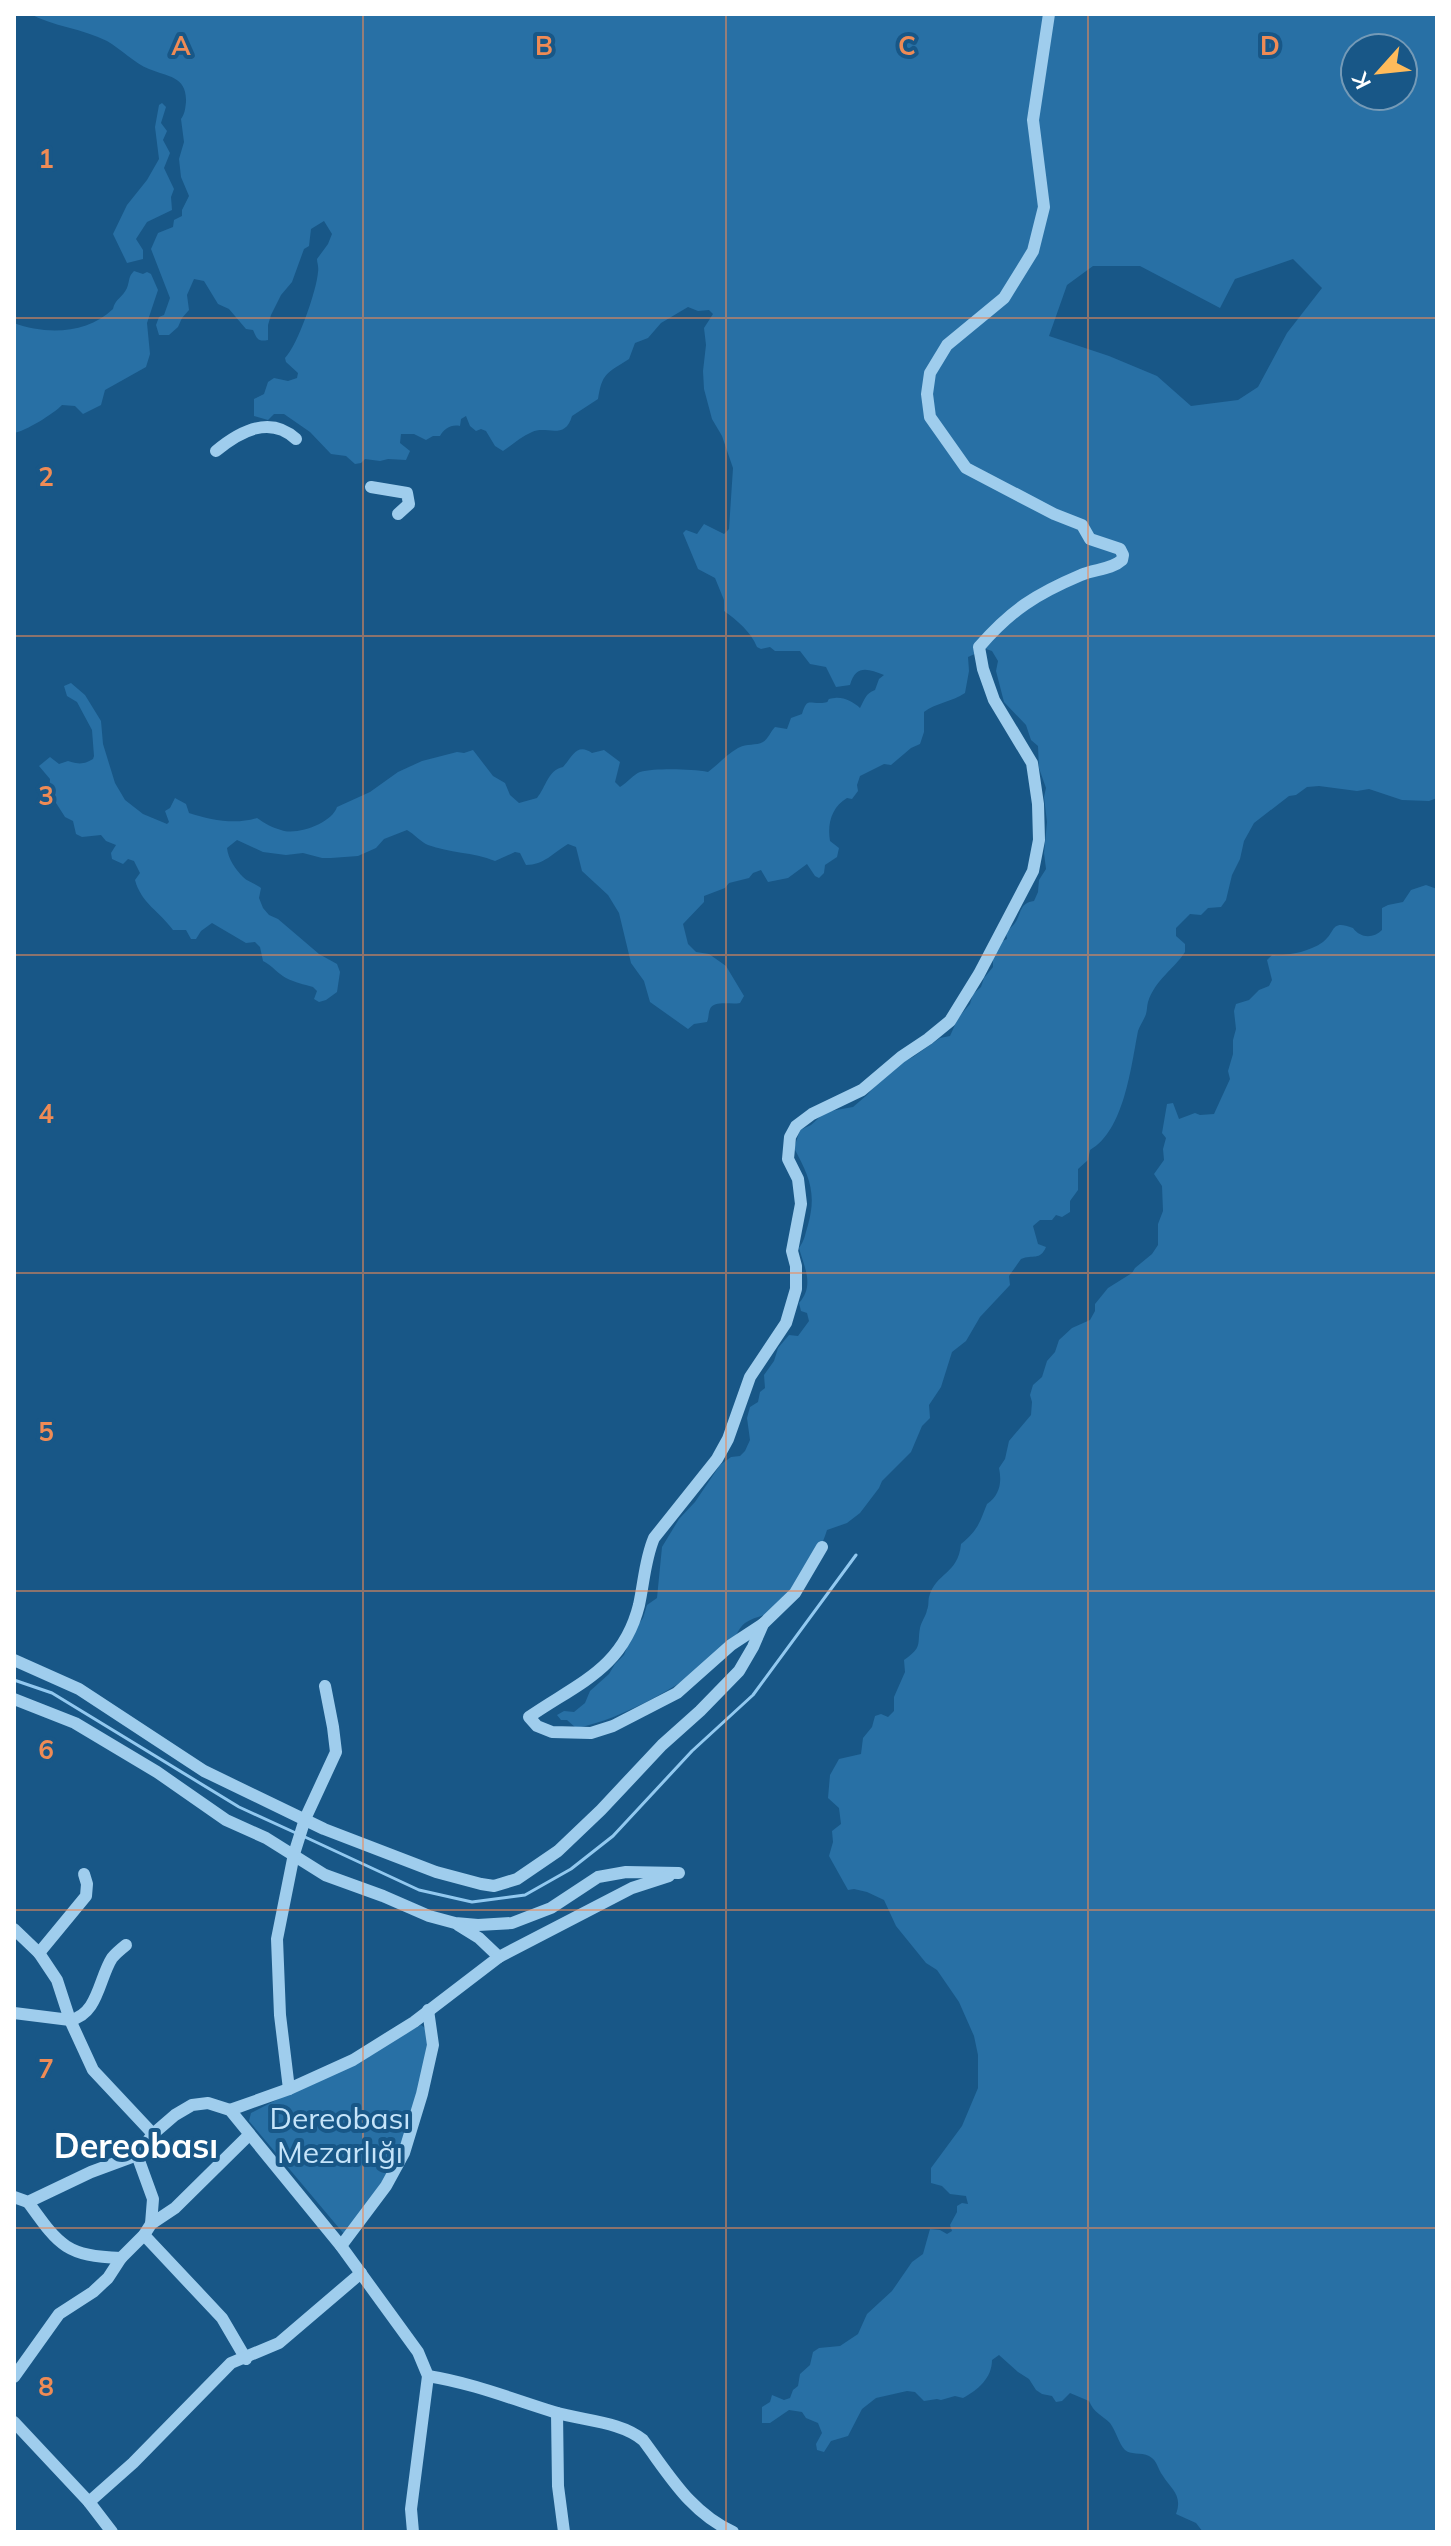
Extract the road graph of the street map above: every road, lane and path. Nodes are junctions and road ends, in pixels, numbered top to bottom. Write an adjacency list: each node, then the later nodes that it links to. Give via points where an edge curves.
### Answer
1 (1049, 14): 7 (street, via 1033,120 1044,207 1033,251 1004,298 941,353 927,394 930,417 966,468 1082,525 1090,539 1120,549 1123,555 1112,567 1096,569 1026,603 979,647 994,700 1032,763 1038,858 1019,902 950,1021 862,1090 796,1126 788,1159 798,1179 801,1204 792,1251 796,1289 786,1323 750,1377 717,1459 654,1538 638,1607 615,1655 598,1673 529,1717 552,1732 591,1733 613,1726 677,1693)
2 (296, 439): 3 (street, via 286,430 263,426)
3 (216, 451)
4 (371, 487): 5 (street, via 407,493 409,504)
5 (398, 514)
6 (822, 1547): 7 (street, via 795,1593)
7 (763, 1624): 11 (street, via 739,1671 558,1851 517,1879 494,1886 461,1880)
8 (14, 1660): 11 (street, via 79,1689 204,1771)
9 (325, 1686): 11 (street, via 336,1752)
10 (14, 1699): 12 (street, via 75,1723 226,1820)
11 (305, 1819): 12 (street)
12 (294, 1854): 14 (street, via 325,1875); 22 (street, via 277,1939)
13 (84, 1874): 17 (street, via 86,1896)
14 (455, 1923): 18 (street); 18 (street, via 512,1923 551,1908 598,1877 679,1873 632,1888)
15 (14, 1929): 17 (street)
16 (126, 1945): 21 (street, via 114,1955 89,2009)
17 (39, 1953): 21 (street, via 57,1980)
18 (499, 1957): 19 (street)
19 (428, 2010): 22 (street, via 353,2060); 30 (street, via 433,2045 404,2153)
20 (14, 2013): 21 (street)
21 (70, 2020): 24 (street, via 93,2070)
22 (289, 2089): 23 (street)
23 (230, 2110): 24 (street, via 208,2103 192,2105); 25 (street)
24 (153, 2134): 26 (street)
25 (249, 2135): 29 (street); 30 (street)
26 (137, 2155): 28 (street); 29 (street, via 153,2199)
27 (14, 2197): 28 (street)
28 (28, 2202): 31 (street, via 70,2250)
29 (148, 2229): 31 (street); 33 (street, via 222,2318)
30 (341, 2246): 32 (street)
31 (121, 2258): 35 (street, via 93,2292 59,2314)
32 (361, 2273): 33 (street, via 279,2343); 34 (street, via 418,2352)
33 (246, 2359): 38 (street, via 231,2363)
34 (428, 2376): 36 (street); 40 (street, via 411,2509)
35 (14, 2377)
36 (557, 2413): 41 (street); 42 (street, via 632,2431 695,2509)
37 (14, 2422): 38 (street)
38 (89, 2502): 39 (street)
39 (112, 2532)
40 (413, 2532)
41 (564, 2532)
42 (733, 2532)

